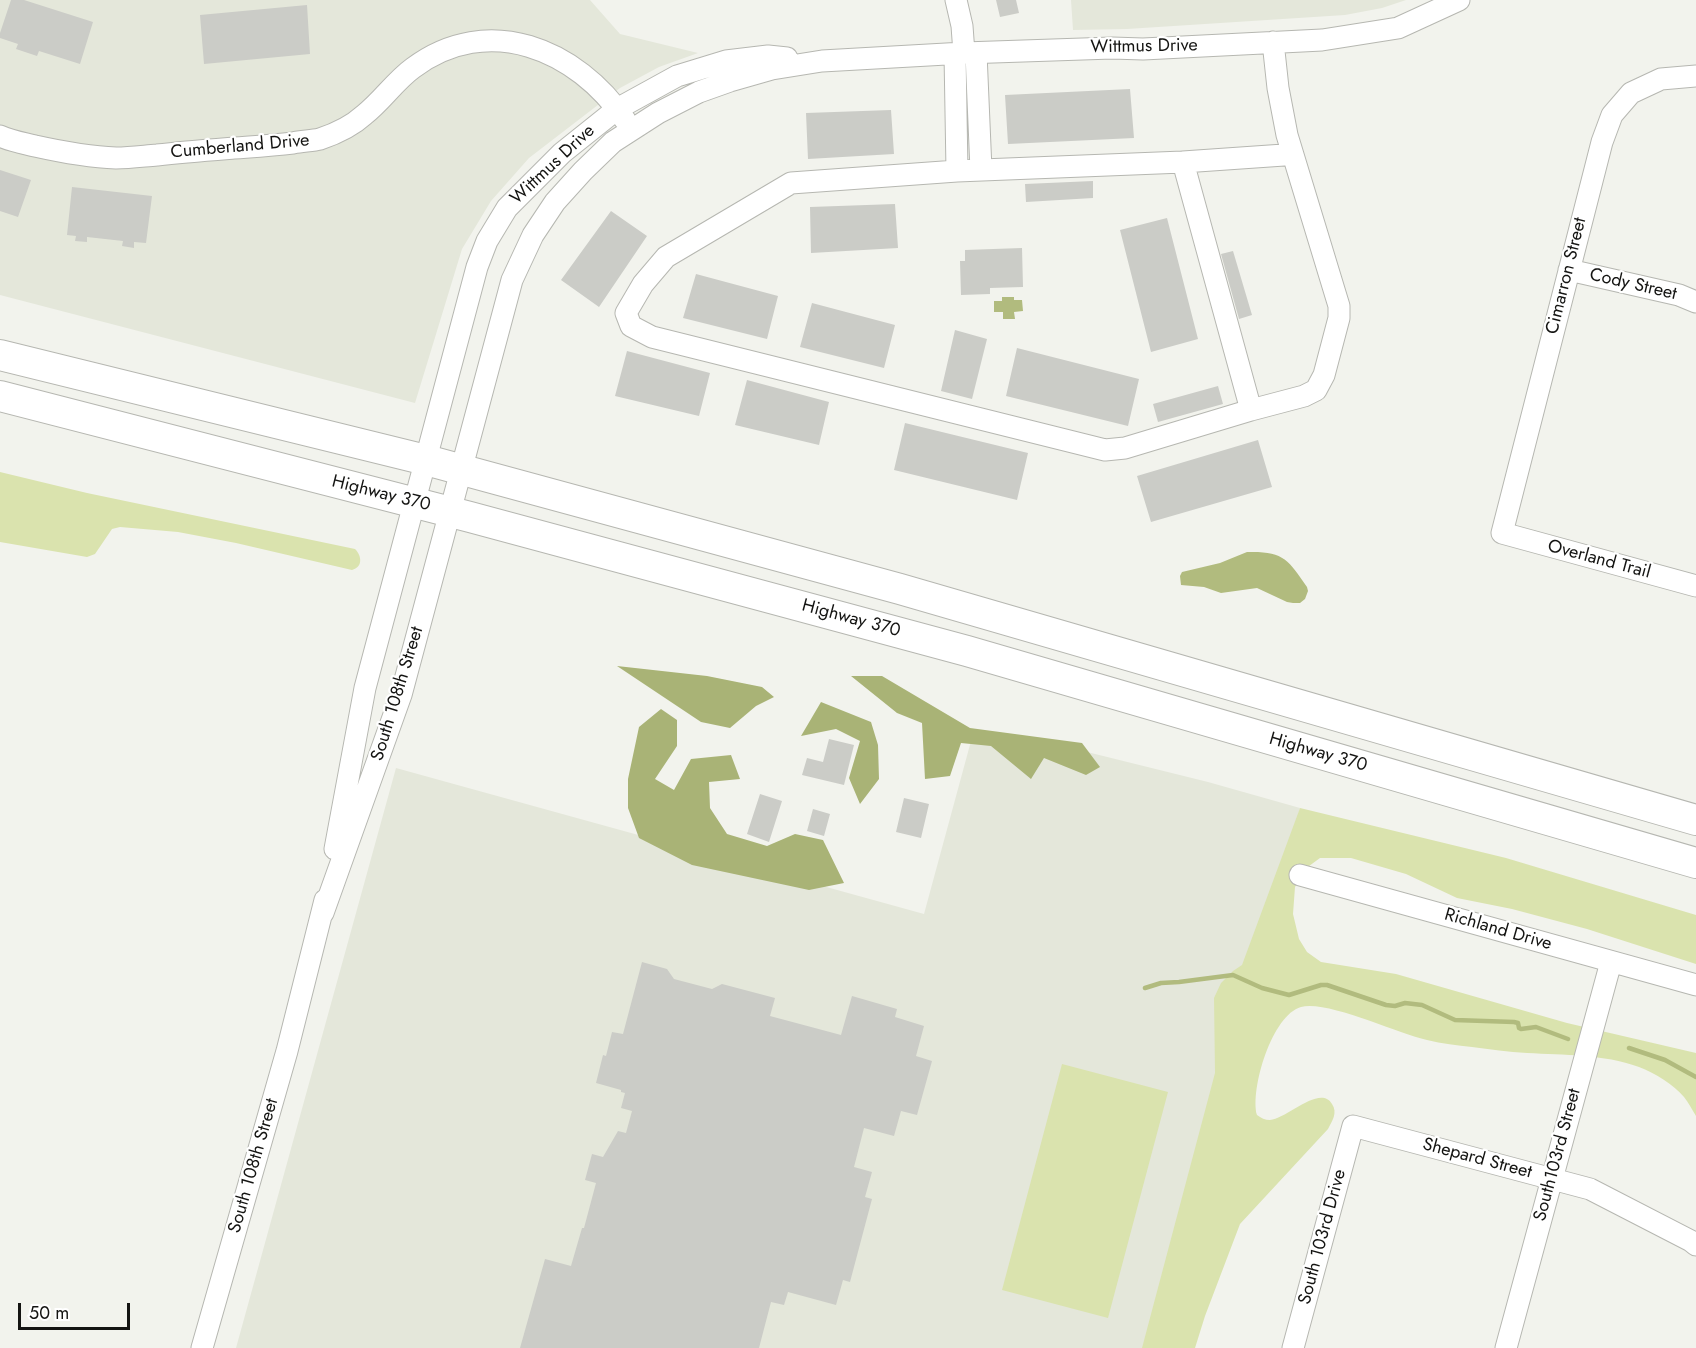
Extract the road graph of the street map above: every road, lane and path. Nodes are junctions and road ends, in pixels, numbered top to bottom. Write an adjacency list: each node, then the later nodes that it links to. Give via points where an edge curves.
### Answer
1 (956, 0): 4 (street)
2 (1459, 0): 3 (street, Wittmus Drive, via 1398,28 1322,40)
3 (1273, 42): 4 (street, Wittmus Drive); 10 (street)
4 (965, 53): 5 (street, Wittmus Drive); 12 (street); 13 (street)
5 (822, 62): 7 (street, Wittmus Drive, via 768,56 726,61 677,76); 8 (street, Wittmus Drive, via 772,69 699,92)
6 (1696, 76): 14 (street, Cimarron Street, via 1660,79 1631,93 1612,115)
7 (617, 109): 8 (street, Cumberland Drive); 9 (street, Cumberland Drive, via 583,74 563,60 519,43 494,40 447,48 424,60 403,75 366,114 319,139 117,158 85,156); 19 (street, Wittmus Drive, via 562,153 507,208 487,241)
8 (632, 131): 20 (street, Wittmus Drive, via 613,142 583,171 533,235 512,280)
9 (0, 136)
10 (1292, 152): 11 (street); 18 (street, via 1340,306 1339,318 1324,375 1316,390)
11 (1183, 162): 12 (street); 18 (street)
12 (981, 170): 13 (street)
13 (957, 171): 18 (street, via 791,183 666,257 643,284 626,313 631,327 652,337 1105,450)
14 (1569, 270): 15 (street, Cody Street); 23 (street, Cimarron Street)
15 (1696, 302)
16 (0, 355): 19 (highway)
17 (0, 396): 21 (highway, Highway 370)
18 (1251, 410)
19 (426, 460): 20 (highway); 21 (street, Wittmus Drive)
20 (460, 471): 22 (street, South 108th Street); 25 (highway, via 900,589)
21 (415, 503): 22 (highway, Highway 370); 28 (street, South 108th Street, via 365,688)
22 (450, 512): 26 (highway, Highway 370, via 967,651); 28 (street, South 108th Street, via 401,695)
23 (1502, 533): 24 (street, Overland Trail)
24 (1696, 586)
25 (1696, 820)
26 (1695, 862)
27 (1300, 875): 29 (street, Richland Drive)
28 (323, 913): 34 (street, South 108th Street)
29 (1611, 962): 30 (street, Richland Drive); 32 (street, South103rd Street)
30 (1696, 985)
31 (1353, 1126): 32 (street, Shepard Street); 35 (street, South 103rd Drive)
32 (1552, 1179): 33 (street, Shepard Street, via 1590,1189); 36 (street, South103rd Street)
33 (1696, 1245)
34 (202, 1348)
35 (1293, 1348)
36 (1506, 1348)

